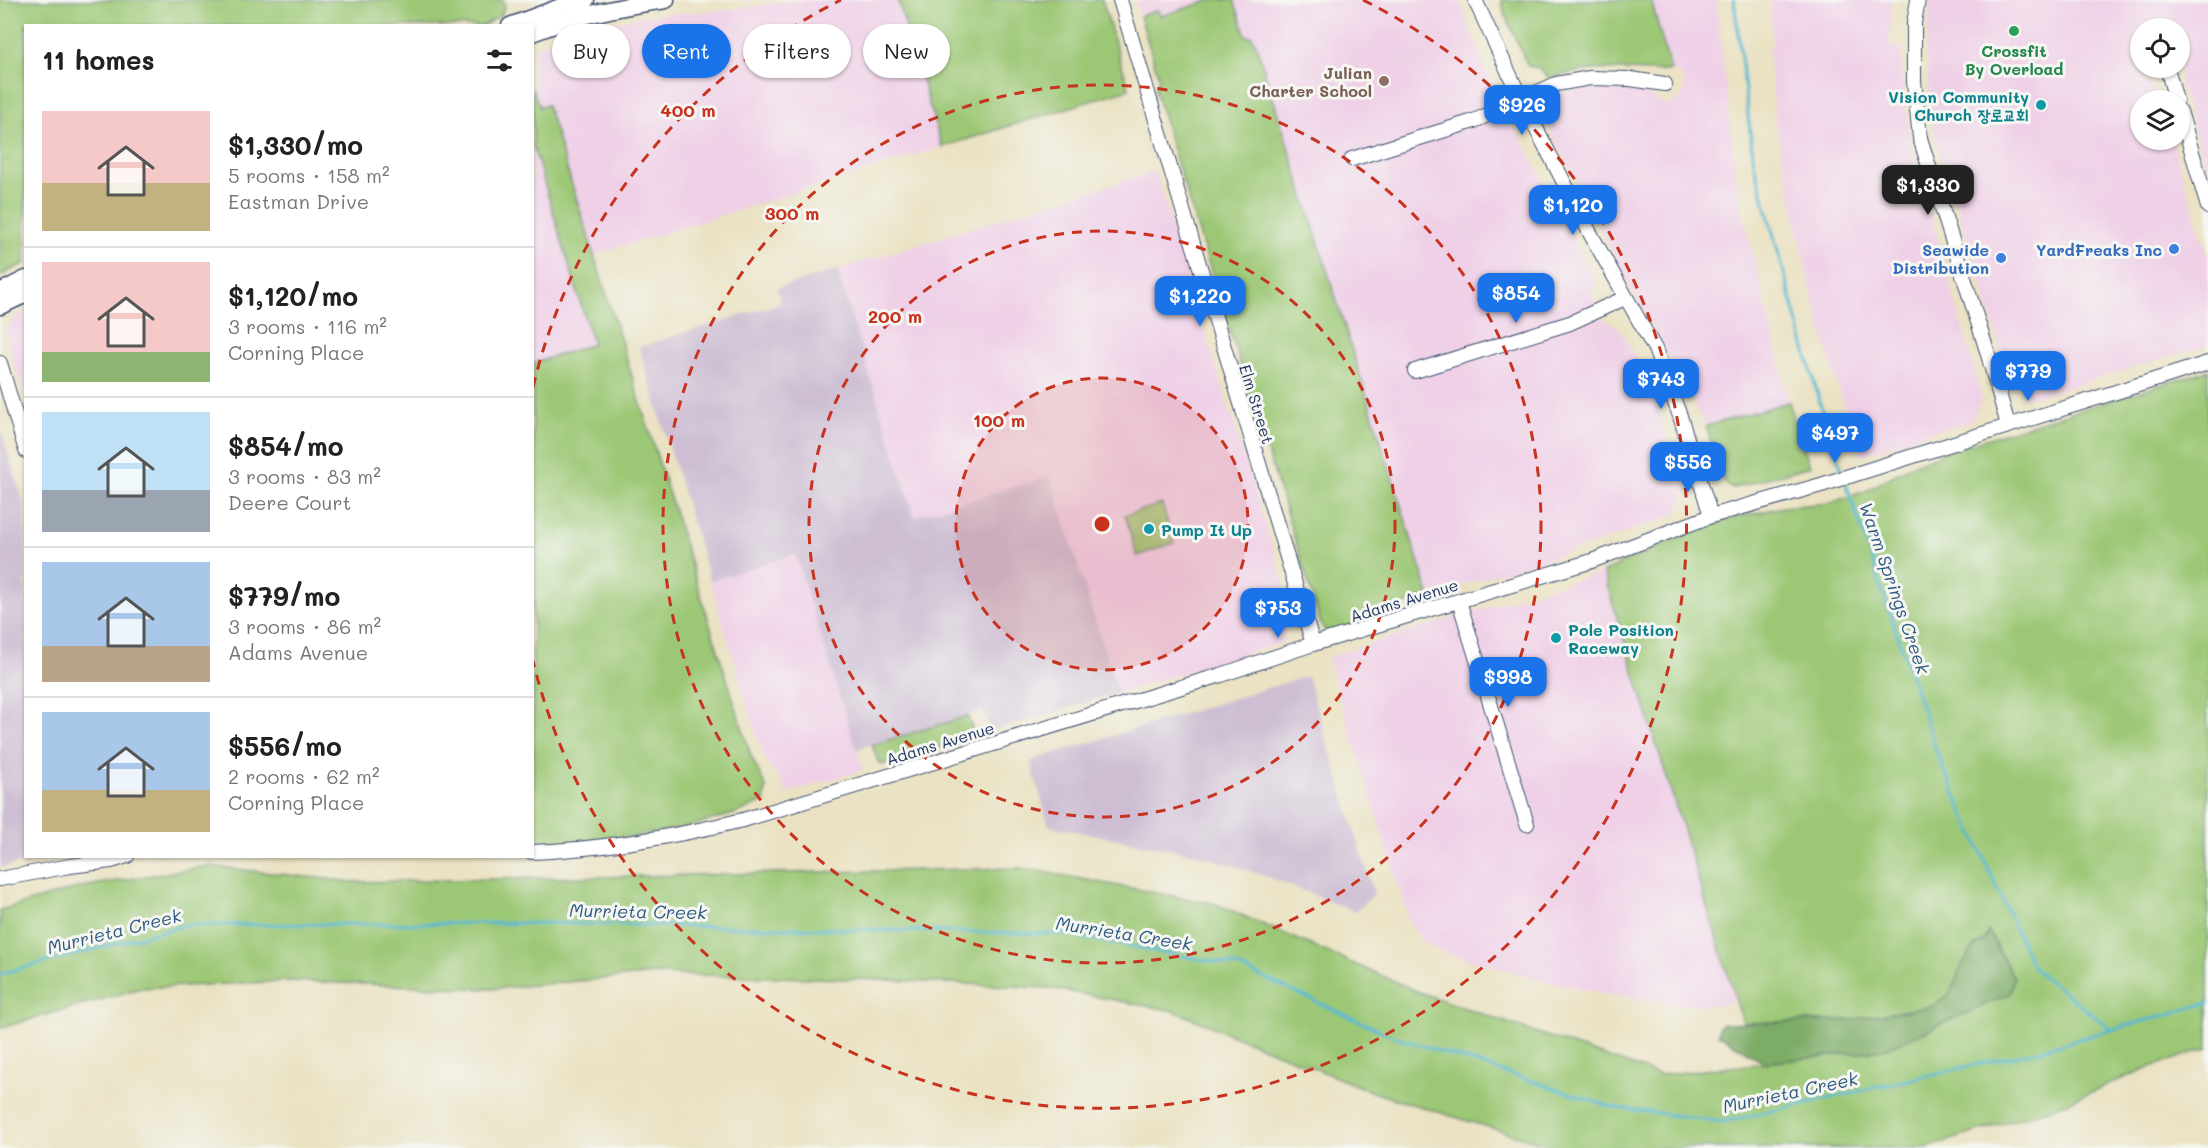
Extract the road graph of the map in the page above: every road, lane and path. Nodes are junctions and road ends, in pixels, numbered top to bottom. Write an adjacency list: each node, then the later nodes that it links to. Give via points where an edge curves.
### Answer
1 (586, 0): 6 (main road)
2 (666, 0): 7 (main road, via 626,6)
3 (1120, 0): 25 (street, Elm Street)
4 (1475, 0): 9 (street)
5 (1918, 0): 21 (street, via 1914,81 1920,138)
6 (515, 24)
7 (534, 32)
8 (1665, 84): 9 (street, via 1590,78 1556,84)
9 (1521, 99): 11 (street, via 1474,121); 16 (street)
10 (2190, 145): 12 (street)
11 (1352, 159)
12 (2208, 207)
13 (24, 280): 14 (main road)
14 (0, 292)
15 (24, 295): 17 (main road)
16 (1625, 298): 20 (street, via 1570,323); 23 (street, via 1654,349)
17 (0, 306)
18 (0, 363): 22 (street)
19 (2208, 363): 21 (street, Adams Avenue)
20 (1415, 371)
21 (2008, 425): 23 (street, Adams Avenue)
22 (24, 444)
23 (1711, 516): 24 (street, Adams Avenue, via 1589,562)
24 (1459, 601): 25 (street, Adams Avenue); 26 (street)
25 (1312, 644): 27 (street, Adams Avenue, via 743,820 642,842)
26 (1527, 824)
27 (534, 852)
28 (121, 858): 29 (street)
29 (0, 879)

